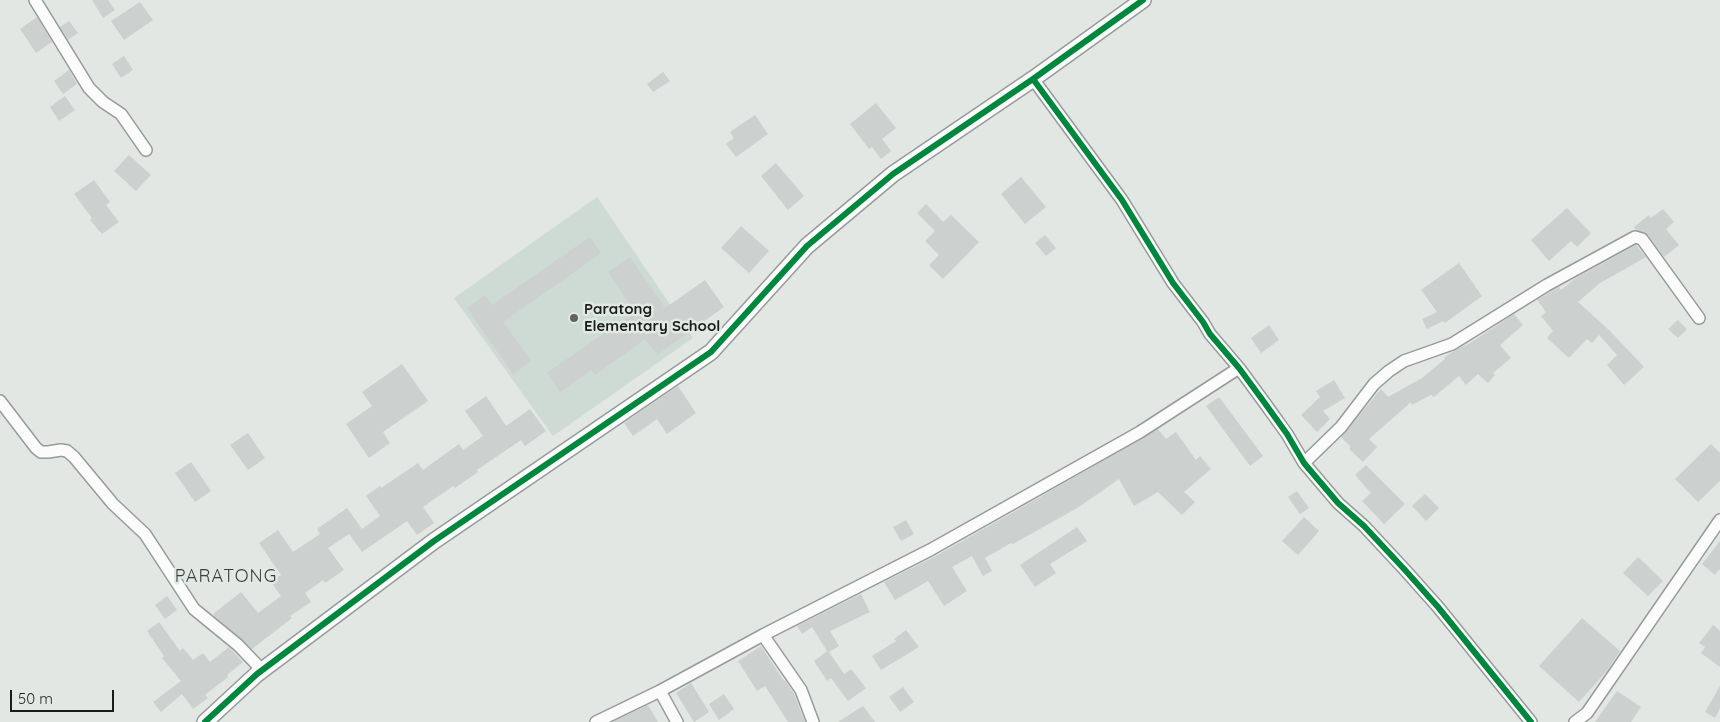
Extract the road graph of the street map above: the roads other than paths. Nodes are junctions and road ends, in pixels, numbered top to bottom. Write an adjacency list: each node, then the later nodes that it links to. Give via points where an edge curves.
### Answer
1 (35, 0): 4 (street, via 89,88 121,114)
2 (1143, 0): 3 (street)
3 (1034, 79): 6 (street, via 1122,200 1173,282); 11 (street, via 893,174 807,246 711,352 434,541)
4 (146, 150)
5 (1699, 318): 8 (street, via 1642,239 1634,237 1547,285 1452,344 1389,371 1374,384 1341,427)
6 (1239, 368): 8 (street, via 1288,434); 10 (street, via 1132,437 930,550)
7 (0, 401): 11 (street, via 36,448 42,452 67,451 74,456 113,504 144,534 194,609 238,645)
8 (1304, 463): 17 (street, via 1338,503 1406,570)
9 (1720, 520): 18 (street, via 1587,713)
10 (763, 635): 12 (street); 16 (street, via 801,690)
11 (262, 670): 13 (street)
12 (660, 692): 14 (street); 15 (street)
13 (205, 722)
14 (596, 722)
15 (677, 722)
16 (813, 722)
17 (1531, 722)
18 (1575, 722)

